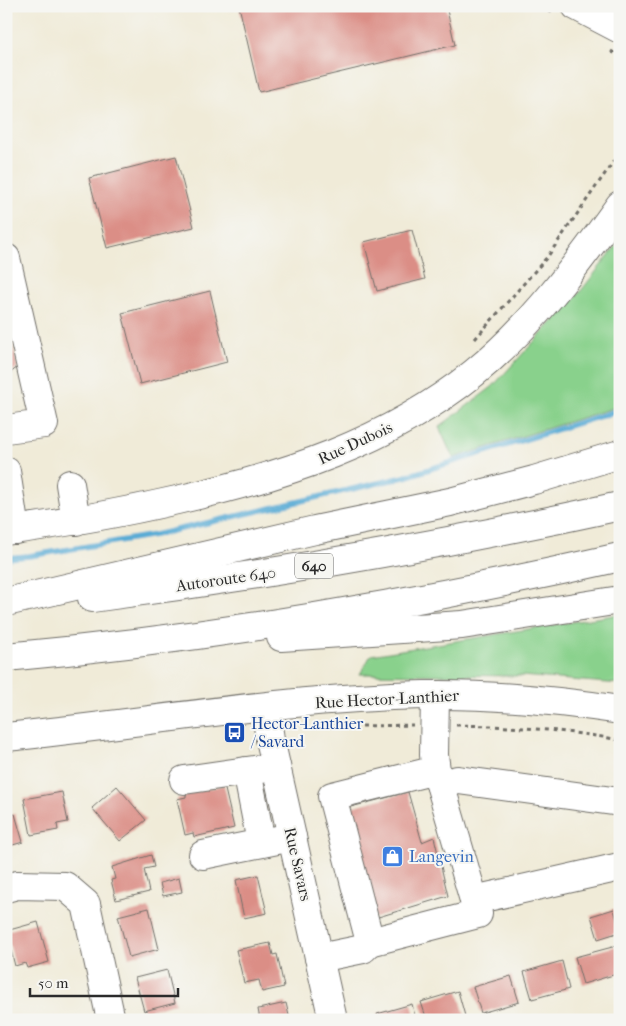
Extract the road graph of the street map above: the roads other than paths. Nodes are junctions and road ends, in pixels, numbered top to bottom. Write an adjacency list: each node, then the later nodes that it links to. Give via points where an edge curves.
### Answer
1 (576, 6): 2 (main road)
2 (620, 29)
3 (620, 205): 10 (main road, Rue Dubois, via 546,303 512,339 473,374 407,418 364,441 290,471 225,490)
4 (6, 258): 5 (main road, via 44,424)
5 (6, 429)
6 (620, 454): 14 (main road, via 450,502)
7 (6, 470): 11 (main road)
8 (70, 484): 10 (main road)
9 (620, 506): 15 (main road, Autoroute 640 / 640, via 400,551 257,575)
10 (76, 521): 11 (main road, Rue Dubois)
11 (10, 530)
12 (620, 557): 16 (main road, via 458,591 325,614)
13 (620, 600): 16 (main road, via 462,625)
14 (6, 602)
15 (6, 608)
16 (56, 652): 17 (main road)
17 (6, 657)
18 (434, 695): 19 (main road, Rue Hector-Lanthier, via 376,696); 20 (main road, Rue Hector-Lanthier, via 540,700); 24 (main road, via 434,755)
19 (265, 707): 21 (main road, Rue Hector-Lanthier); 22 (main road, Rue Savars)
20 (620, 710)
21 (6, 737)
22 (276, 767): 23 (main road); 27 (main road, Rue Savars)
23 (247, 771): 25 (main road); 28 (main road)
24 (438, 777): 26 (main road); 32 (main road); 33 (main road, via 332,796)
25 (184, 780)
26 (620, 802)
27 (292, 836): 28 (main road); 34 (main road, Rue Savars)
28 (262, 842): 29 (main road)
29 (202, 855)
30 (620, 867): 32 (main road)
31 (6, 888): 35 (main road, via 17,885 65,886 86,904)
32 (474, 900): 33 (main road, via 478,914)
33 (370, 942): 34 (main road, via 363,950)
34 (319, 958): 36 (main road, Rue Savars)
35 (111, 1020)
36 (333, 1020)

